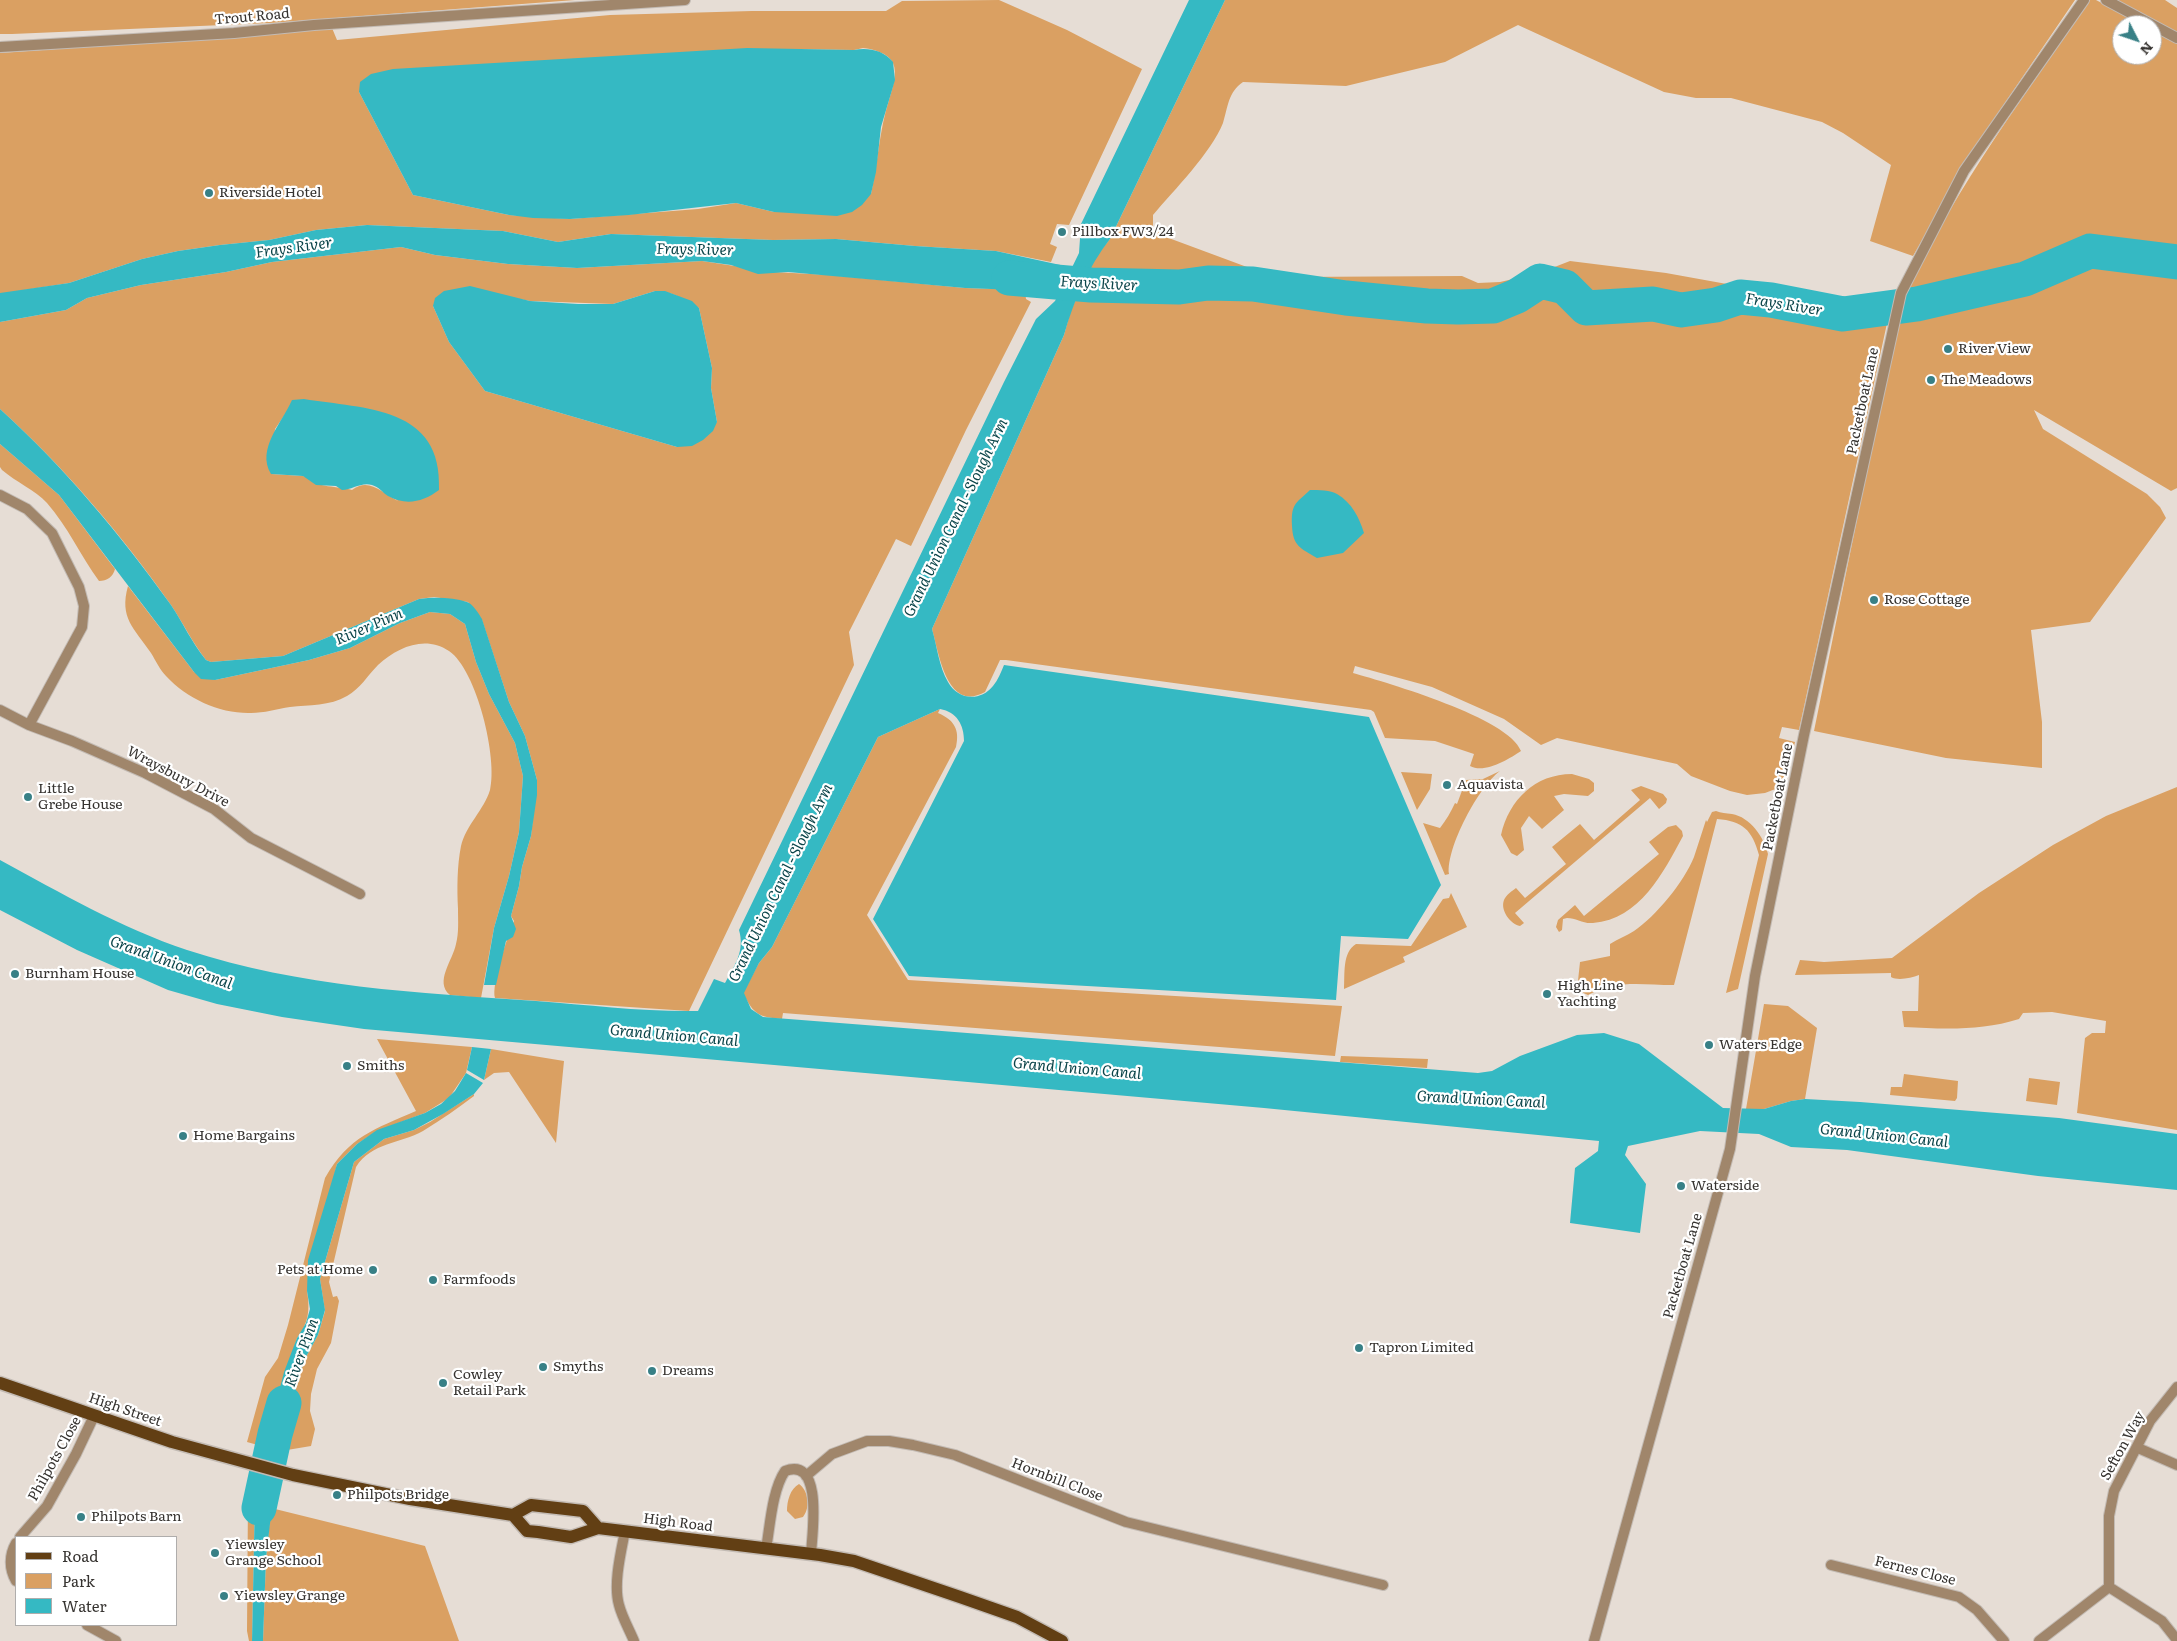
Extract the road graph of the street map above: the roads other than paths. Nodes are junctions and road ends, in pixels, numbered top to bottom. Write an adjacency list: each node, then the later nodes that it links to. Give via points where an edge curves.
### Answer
1 (685, 0): 5 (street, Trout Road)
2 (2084, 0): 32 (street, Packetboat Lane, via 1964,171 1901,293 1755,976 1730,1149)
3 (2106, 0): 4 (street)
4 (2177, 38)
5 (0, 47)
6 (0, 495): 8 (street, via 27,509 52,532 83,601 82,627)
7 (0, 710): 8 (street, Wraysbury Drive)
8 (29, 725): 9 (street, Wraysbury Drive, via 145,773 214,809 251,838)
9 (360, 894)
10 (0, 1383): 12 (main road, High Street)
11 (2177, 1388): 13 (street, Sefton Way, via 2150,1422)
12 (94, 1416): 16 (main road, High Street, via 181,1445 289,1474 410,1499); 19 (street, Philpots Close, via 47,1506)
13 (2138, 1448): 14 (street); 26 (street, Sefton Way, via 2114,1491 2109,1516)
14 (2177, 1465)
15 (806, 1476): 21 (street, via 792,1469 782,1476); 22 (street, via 812,1485 814,1498); 25 (street, Hornbill Close, via 832,1454 867,1441 913,1445 956,1455 1126,1522)
16 (513, 1515): 17 (main road, via 527,1531 571,1537); 17 (main road, via 531,1505 583,1511)
17 (598, 1528): 18 (main road, High Road)
18 (624, 1531): 21 (main road, High Road); 30 (street, via 618,1599)
19 (21, 1536)
20 (15, 1546): 24 (street, via 10,1566)
21 (766, 1549): 22 (main road, High Road)
22 (811, 1554): 31 (main road, High Road, via 854,1561 960,1596 1016,1617)
23 (1831, 1565): 33 (street, Fernes Close, via 1959,1597 1976,1610)
24 (15, 1578)
25 (1383, 1585)
26 (2109, 1587): 28 (street, via 2162,1621); 34 (street)
27 (89, 1626): 29 (street)
28 (2177, 1640)
29 (116, 1641)
30 (634, 1641)
31 (1062, 1641)
32 (1594, 1641)
33 (2004, 1641)
34 (2039, 1641)

